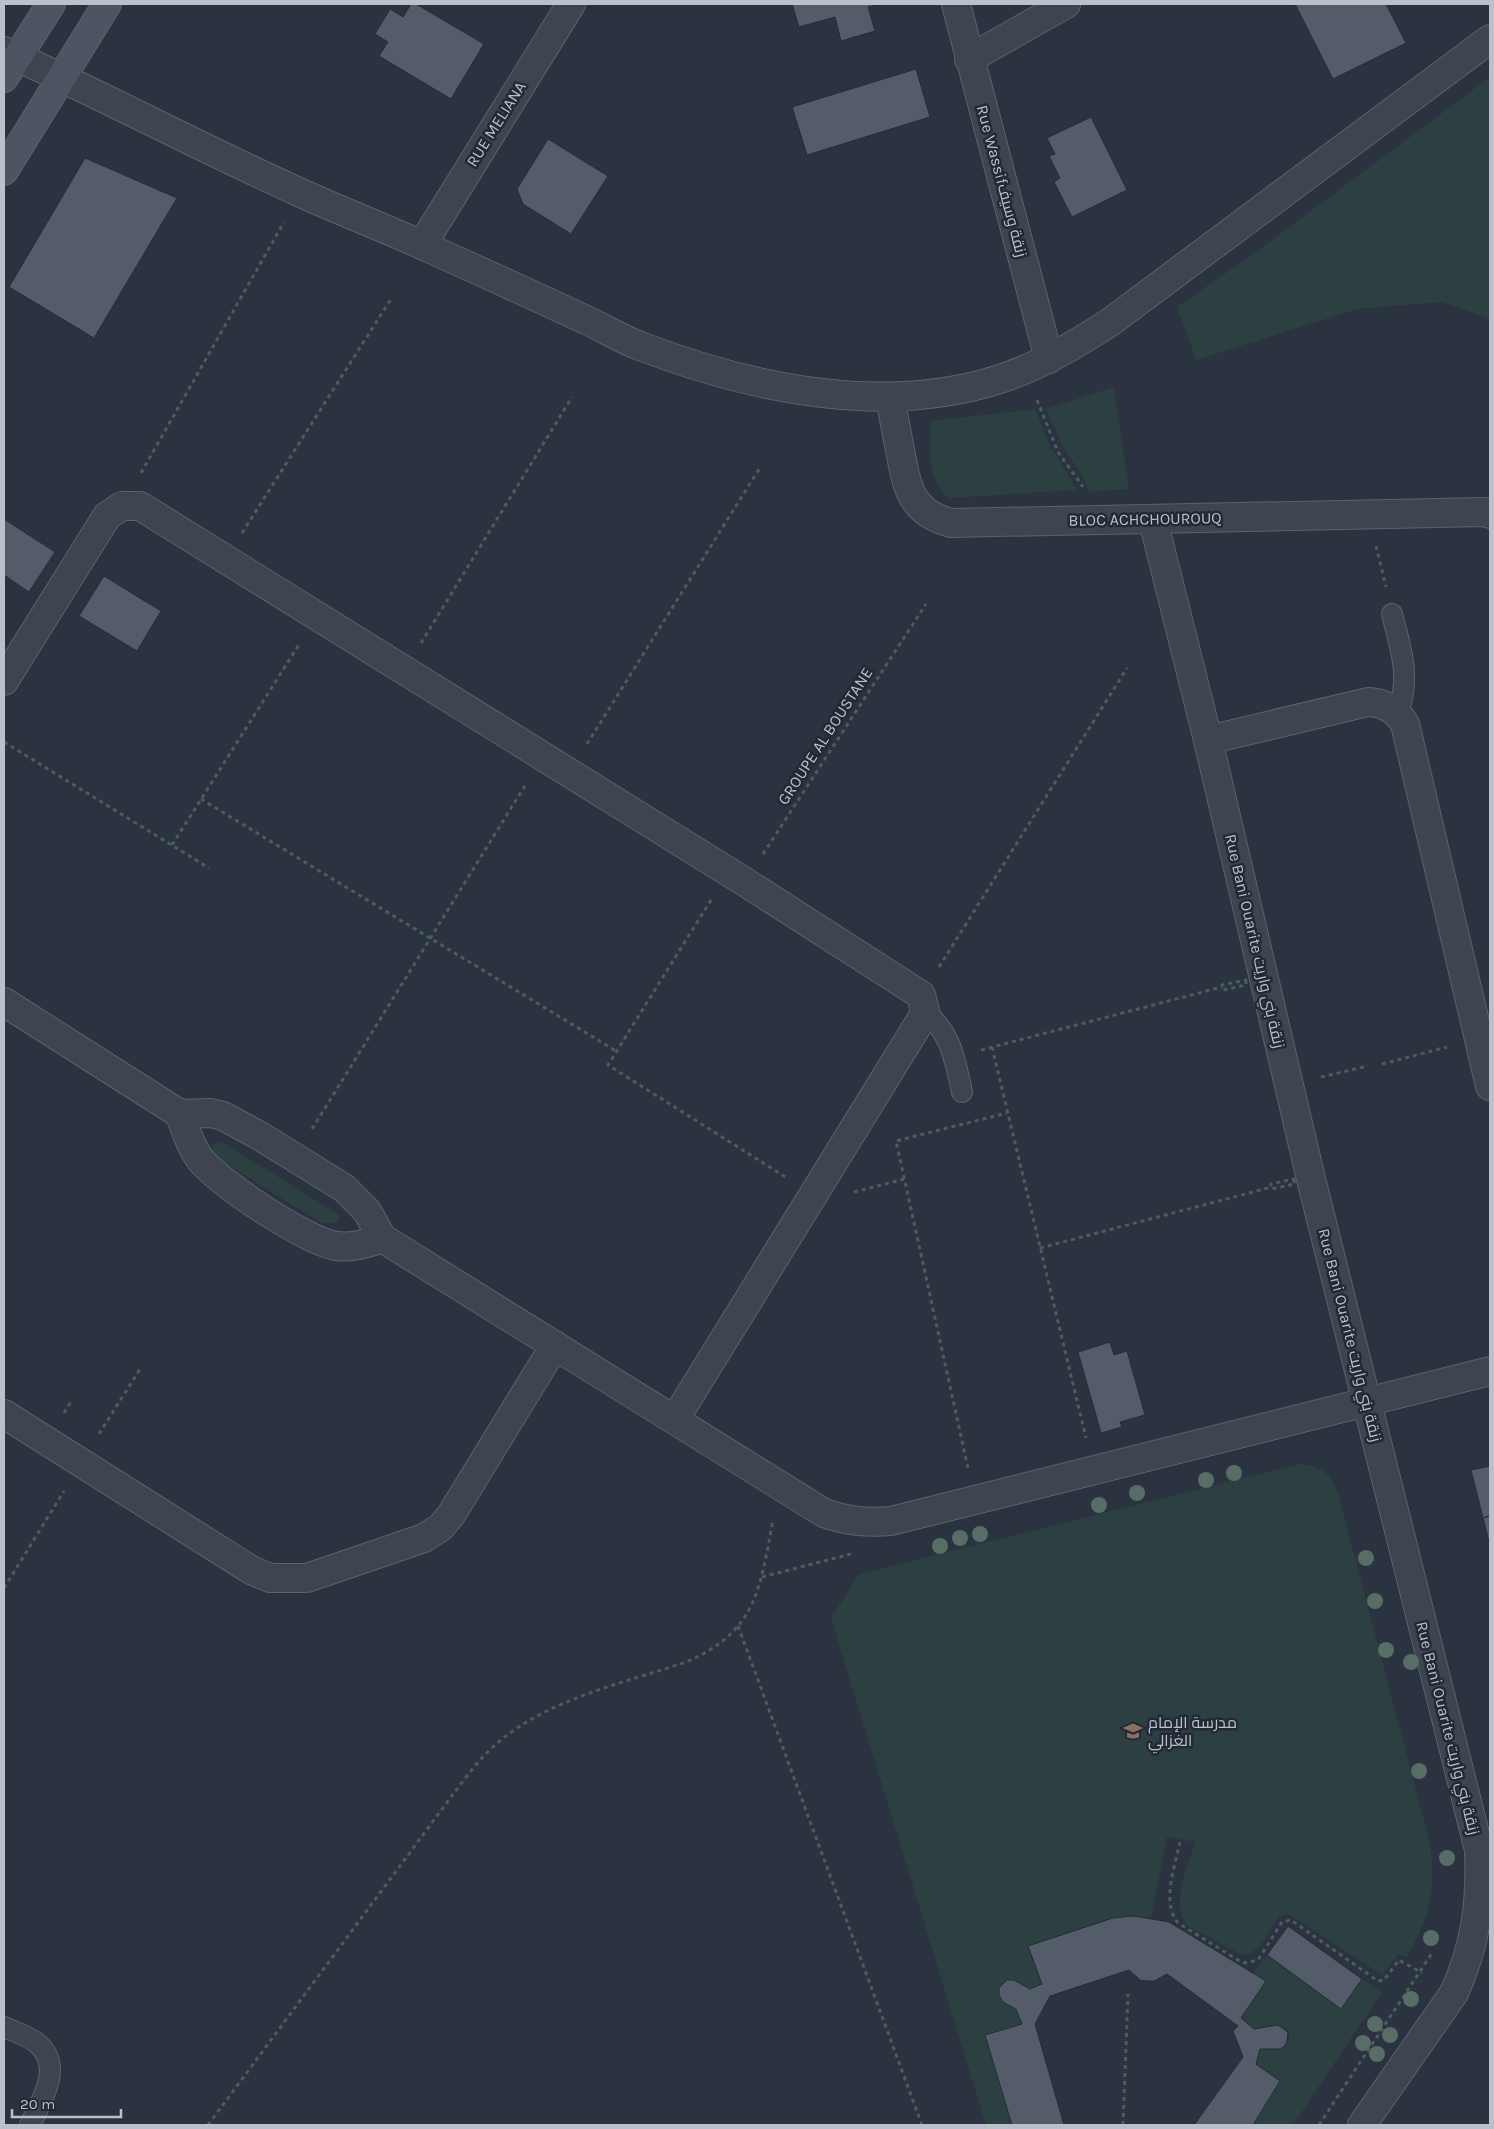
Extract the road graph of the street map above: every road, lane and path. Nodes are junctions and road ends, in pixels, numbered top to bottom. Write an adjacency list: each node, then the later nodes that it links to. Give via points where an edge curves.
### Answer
1 (51, 4): 8 (main road)
2 (107, 4): 9 (main road)
3 (571, 4): 12 (street, RUE MELIANA)
4 (956, 4): 7 (street, Rue Wassifزنقة وسيف)
5 (1066, 4): 7 (street)
6 (1490, 39): 14 (street, via 1109,323)
7 (969, 59): 14 (street, Rue Wassifزنقة وسيف)
8 (8, 62): 9 (street)
9 (61, 79): 10 (main road); 12 (street, via 301,193)
10 (4, 171)
11 (286, 219): 20 (path)
12 (422, 245): 16 (street, via 637,346 751,380 803,390)
13 (391, 300): 23 (path)
14 (1049, 359): 16 (street, via 967,388)
15 (572, 396): 29 (path)
16 (890, 397): 22 (street, BLOC ACHCHOUROUQ, via 908,489 916,503 938,520 963,524)
17 (1037, 400): 19 (path, via 1058,452)
18 (761, 466): 35 (path)
19 (1086, 492)
20 (122, 506): 27 (street, via 131,504 148,509); 30 (street, via 107,516)
21 (1490, 514): 22 (street, BLOC ACHCHOUROUQ)
22 (1153, 520): 32 (street, Rue Bani Ouarite زنقة بني واريت)
23 (250, 521)
24 (1375, 542): 26 (path)
25 (926, 604): 39 (path, GROUPE AL BOUSTANE)
26 (1392, 614): 31 (lane, via 1406,679)
27 (318, 615): 29 (street); 36 (path)
28 (1127, 668): 43 (path)
29 (405, 670): 34 (street)
30 (4, 681)
31 (1398, 713): 32 (street, via 1386,705 1368,702); 44 (street, via 1405,724)
32 (1208, 740): 50 (street, Rue Bani Ouarite زنقة بني واريت)
33 (4, 742): 37 (path)
34 (542, 757): 35 (street); 40 (path)
35 (569, 772): 39 (street)
36 (202, 799): 37 (path); 40 (path)
37 (172, 845): 38 (path)
38 (209, 868)
39 (737, 877): 43 (street); 46 (path, GROUPE AL BOUSTANE)
40 (430, 938): 46 (path); 55 (path)
41 (1222, 987): 45 (path)
42 (4, 1002): 54 (street)
43 (923, 1003): 47 (lane, via 939,1023); 58 (street, via 921,1020)
44 (1479, 1038): 48 (path); 51 (street)
45 (992, 1047): 47 (path); 53 (path)
46 (616, 1052): 58 (path, via 608,1065)
47 (954, 1057): 52 (lane)
48 (1382, 1064)
49 (1368, 1066): 50 (path)
50 (1289, 1085): 63 (street, Rue Bani Ouarite زنقة بني واريت)
51 (1490, 1086)
52 (962, 1092)
53 (1006, 1113): 56 (path, via 896,1142); 60 (path)
54 (180, 1114): 55 (street, via 223,1116); 59 (street, via 190,1143 220,1181 312,1239 352,1247)
55 (294, 1157): 59 (street, via 356,1198)
56 (904, 1179): 58 (path, via 824,1199); 68 (path)
57 (1271, 1187): 60 (path)
58 (813, 1194): 65 (street)
59 (382, 1238): 61 (street)
60 (1040, 1248): 66 (path)
61 (555, 1345): 64 (street, via 441,1527 424,1538 307,1578 270,1578 251,1570); 65 (street)
62 (1490, 1372): 63 (street)
63 (1366, 1401): 66 (street); 73 (street, Rue Bani Ouarite زنقة بني واريت, via 1479,1850)
64 (4, 1414)
65 (675, 1419): 67 (street)
66 (1094, 1470): 68 (street)
67 (780, 1484): 68 (street, via 824,1513 868,1523 891,1521); 70 (path)
68 (976, 1500)
69 (858, 1553): 70 (path)
70 (762, 1577): 71 (path, via 752,1605)
71 (738, 1626): 80 (path, via 705,1654 550,1708 494,1746 450,1798); 81 (path)
72 (1180, 1842): 75 (path, via 1170,1897 1172,1915 1178,1923 1238,1960 1244,1963 1258,1960 1282,1922 1291,1920 1378,1981 1384,1980 1400,1960)
73 (1484, 1916): 76 (street, Rue Bani Ouarite زنقة بني واريت)
74 (1437, 1945): 75 (path)
75 (1421, 1972): 76 (path); 83 (path)
76 (1454, 1993): 84 (street, Rue Bani Ouarite زنقة بني واريت)
77 (1128, 1994): 82 (path)
78 (4, 2027): 79 (lane, via 37,2043 51,2068 48,2086)
79 (30, 2125)
80 (208, 2125)
81 (922, 2125)
82 (1123, 2125)
83 (1319, 2125)
84 (1362, 2125)

